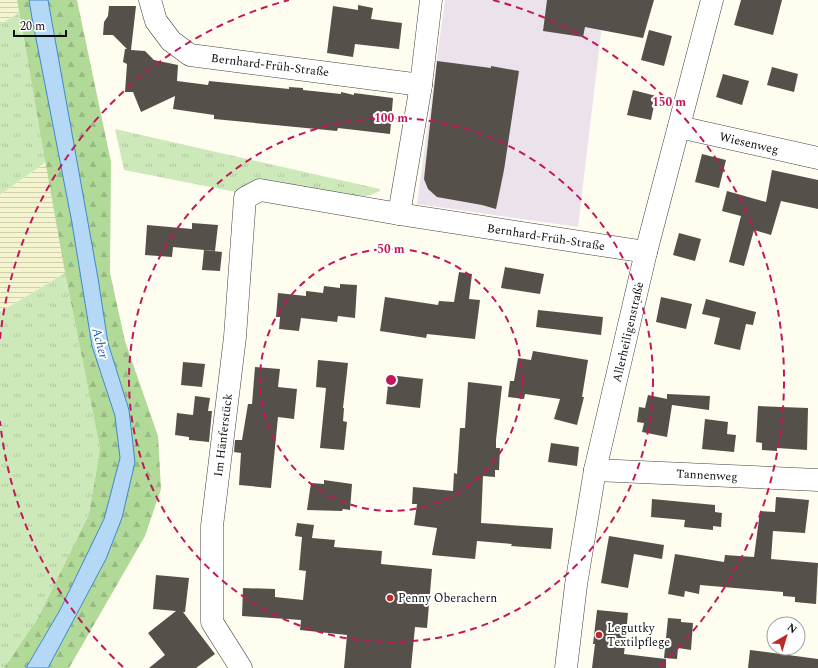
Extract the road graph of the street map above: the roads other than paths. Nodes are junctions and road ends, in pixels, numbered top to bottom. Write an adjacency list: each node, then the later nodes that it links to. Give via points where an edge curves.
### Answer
1 (150, 0): 4 (street, Bernhard-Früh-Straße, via 156,21 171,41 190,55)
2 (431, 0): 4 (street)
3 (712, 0): 5 (street, Allerheiligenstraße)
4 (421, 84): 8 (street)
5 (680, 127): 6 (street, Wiesenweg); 9 (street, Allerheiligenstraße)
6 (818, 158)
7 (244, 198): 8 (street, Bernhard-Früh-Straße, via 260,190); 12 (street, Im Hänferstück, via 236,337 212,526 212,622)
8 (400, 214): 9 (street, Bernhard-Früh-Straße)
9 (646, 252): 10 (street, Allerheiligenstraße)
10 (595, 470): 11 (street, Tannenweg); 13 (street, Allerheiligenstraße, via 576,585)
11 (818, 480)
12 (238, 667)
13 (566, 668)

